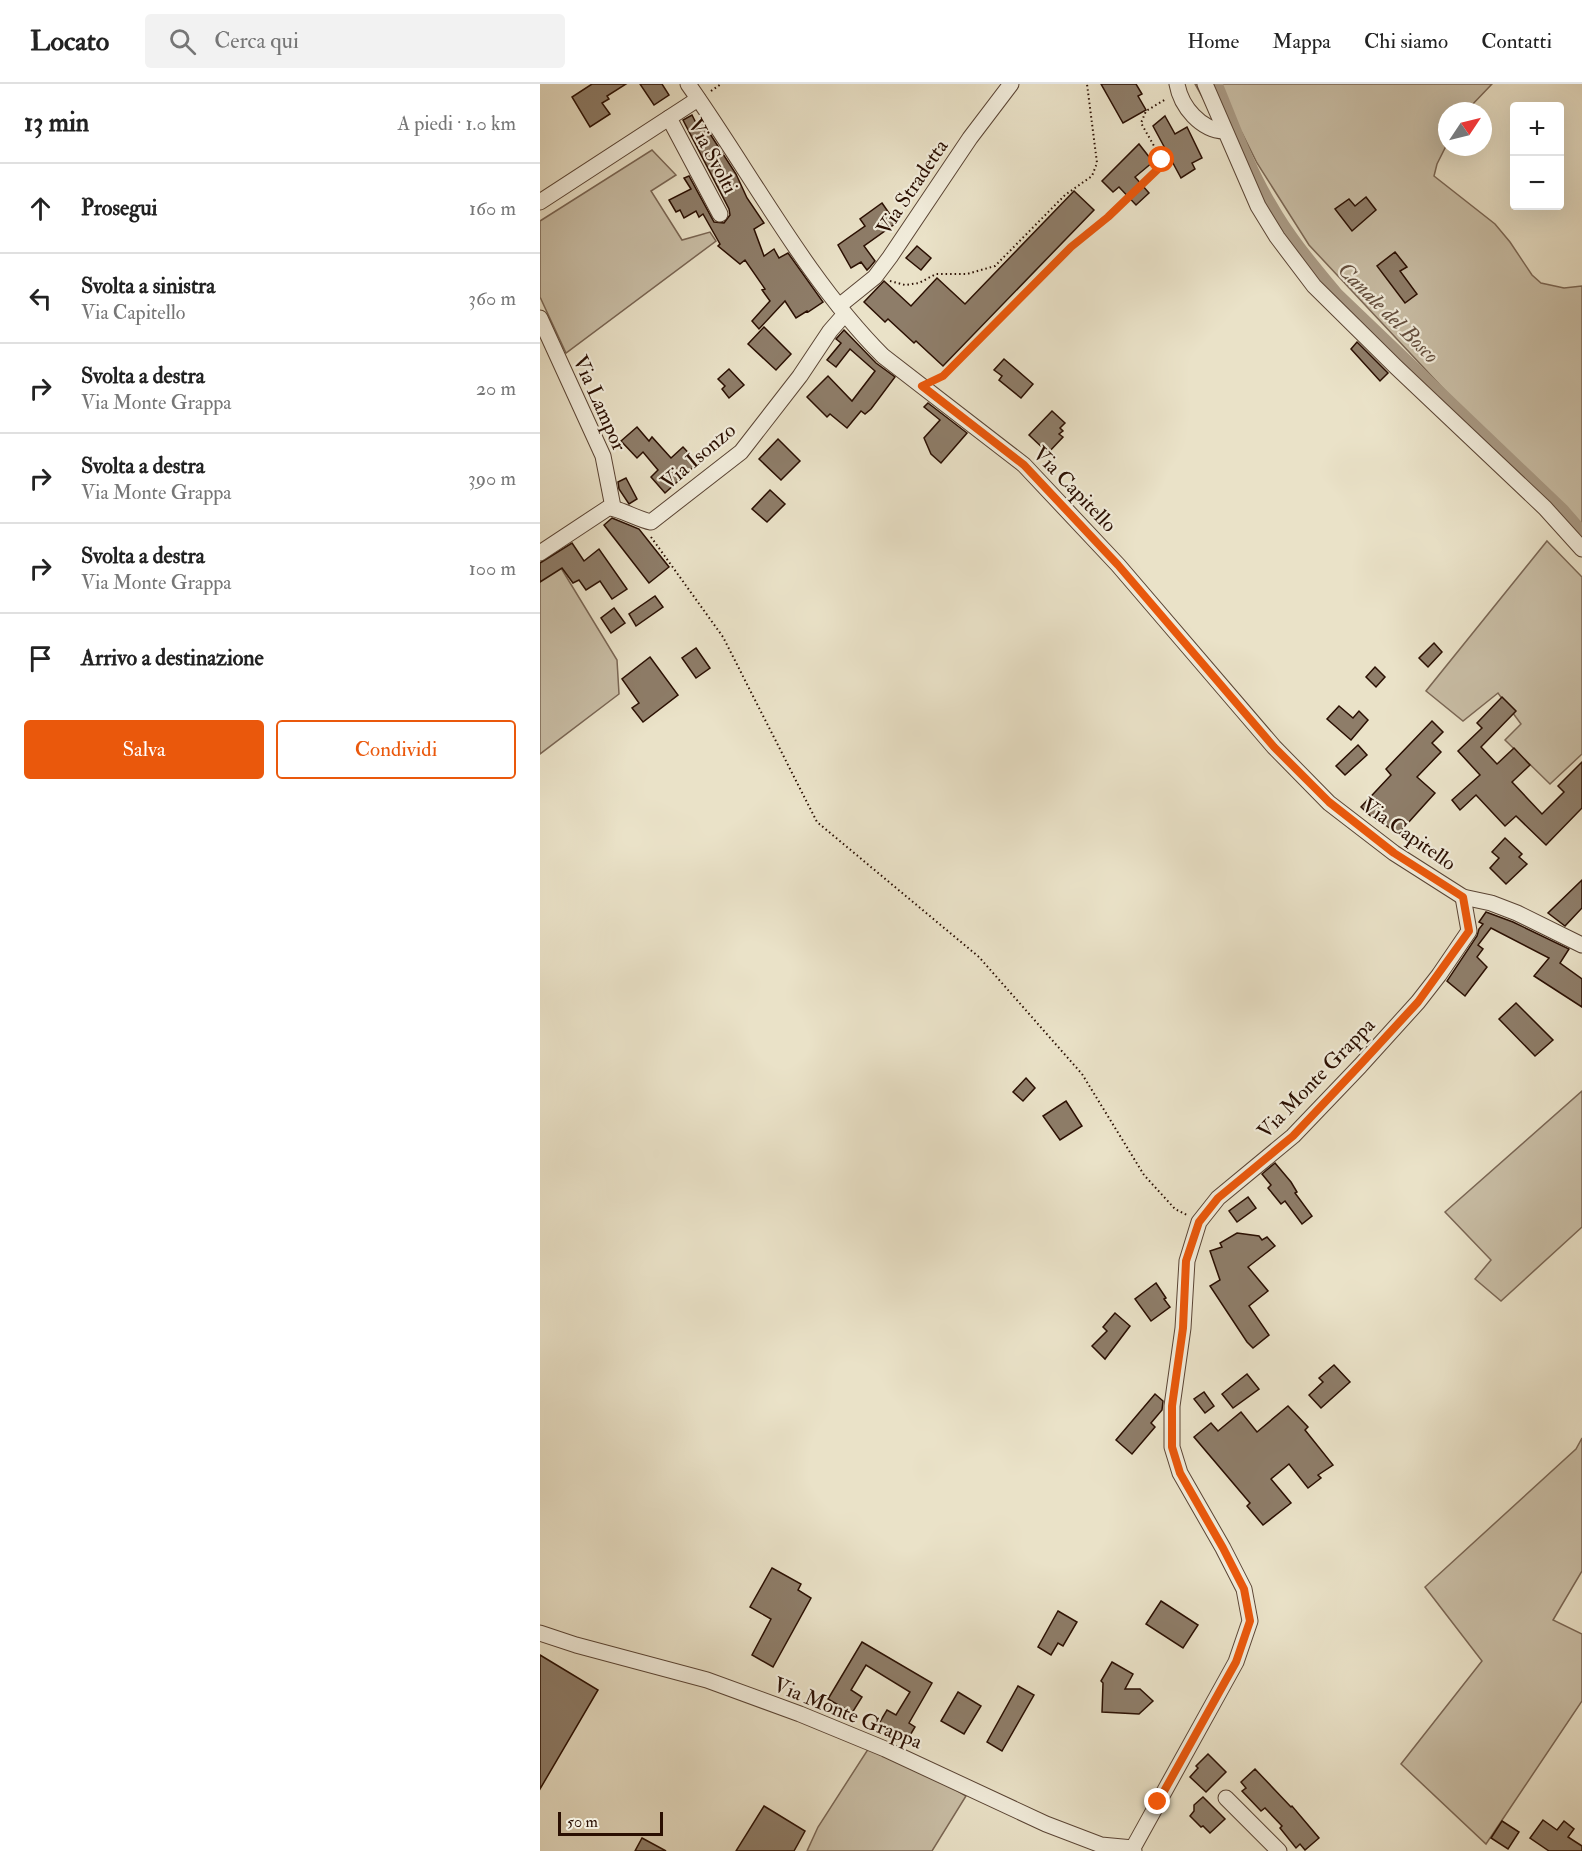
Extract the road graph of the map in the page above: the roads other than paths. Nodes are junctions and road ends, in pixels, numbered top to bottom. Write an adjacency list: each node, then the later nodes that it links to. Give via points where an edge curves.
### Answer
1 (688, 84): 5 (street, Via Capitello)
2 (1011, 84): 10 (street, Via Stradetta, via 890,257)
3 (1205, 84): 7 (street)
4 (1178, 87): 7 (street, via 1197,121)
5 (698, 99): 6 (street, Via Svolti); 10 (street, Via Capitello)
6 (669, 118): 8 (street, Via Svolti); 9 (street, Via Svolti)
7 (1224, 131): 13 (street, via 1258,206 1314,286 1545,508)
8 (540, 202)
9 (720, 214)
10 (842, 310): 12 (street, Via Isonzo, via 800,376 741,452 651,522); 15 (street, Via Capitello, via 883,356 1024,465 1118,565 1274,747 1329,802 1394,853)
11 (540, 318): 12 (street, Via Lampor, via 603,456)
12 (613, 507): 14 (street)
13 (1582, 549)
14 (540, 554)
15 (1463, 897): 16 (street, via 1517,913); 19 (street, Via Monte Grappa, via 1469,931 1418,1002 1293,1136 1218,1198 1199,1222 1186,1261 1183,1328 1172,1406 1172,1447 1180,1473 1244,1589 1250,1621 1236,1662)
16 (1582, 945)
17 (540, 1633): 19 (street, Via Monte Grappa, via 707,1680 885,1749 1046,1824 1101,1845)
18 (1226, 1798): 20 (street)
19 (1134, 1849)
20 (1279, 1851)

